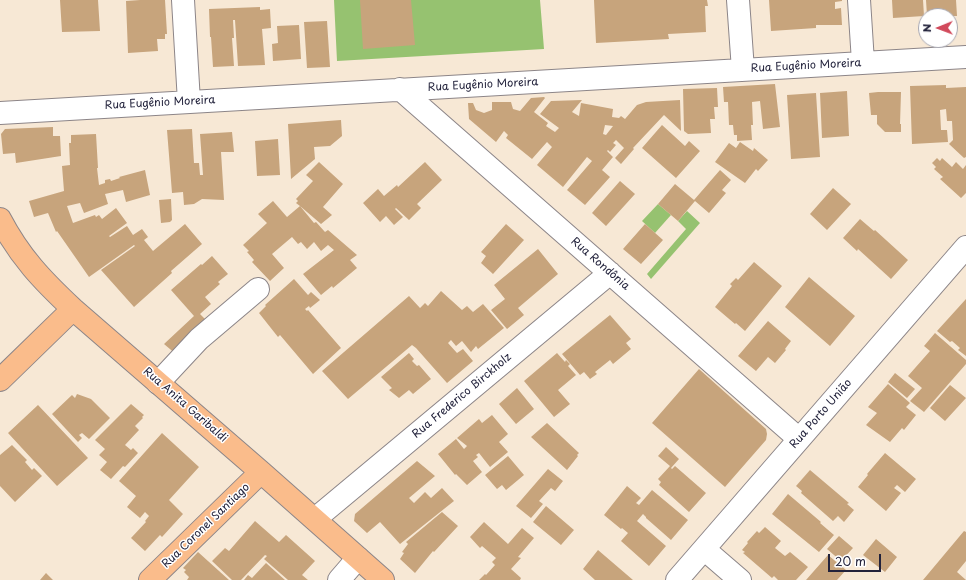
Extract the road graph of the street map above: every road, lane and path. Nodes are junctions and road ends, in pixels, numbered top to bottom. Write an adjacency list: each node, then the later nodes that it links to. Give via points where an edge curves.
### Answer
1 (183, 0): 8 (street)
2 (738, 0): 6 (street)
3 (859, 0): 5 (street)
4 (966, 57): 5 (street, Rua Eugênio Moreira)
5 (863, 62): 6 (street, Rua Eugênio Moreira)
6 (743, 70): 7 (street, Rua Eugênio Moreira)
7 (400, 89): 8 (street, Rua Eugênio Moreira); 12 (street, Rua Rondônia)
8 (189, 102): 9 (street, Rua Eugênio Moreira)
9 (0, 113)
10 (0, 219): 14 (main road, Rua Anita Garibaldi, via 24,258 44,282)
11 (966, 247): 17 (street, Rua Porto União)
12 (610, 273): 17 (street, Rua Rondônia); 19 (street, Rua Frederico Birckholz)
13 (258, 289): 16 (street, via 199,339)
14 (73, 309): 15 (main road); 16 (main road, Rua Anita Garibaldi)
15 (0, 380)
16 (158, 383): 18 (main road, Rua Anita Garibaldi)
17 (799, 439): 20 (street, Rua Porto União)
18 (261, 472): 19 (main road, Rua Anita Garibaldi); 22 (main road, Rua Coronel Santiago)
19 (315, 519): 21 (main road, Rua Anita Garibaldi)
20 (704, 549): 25 (street, Rua Porto União); 26 (street)
21 (358, 558): 23 (street); 24 (main road, Rua Anita Garibaldi)
22 (150, 580)
23 (338, 580)
24 (383, 580)
25 (677, 580)
26 (740, 580)

